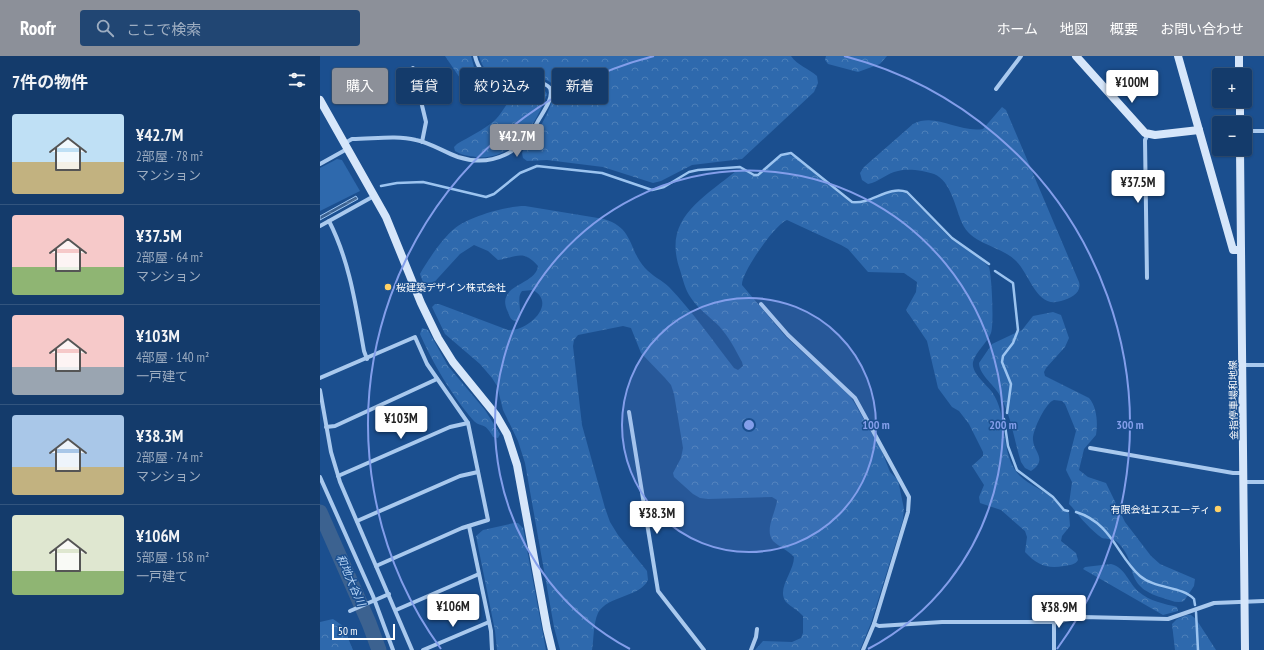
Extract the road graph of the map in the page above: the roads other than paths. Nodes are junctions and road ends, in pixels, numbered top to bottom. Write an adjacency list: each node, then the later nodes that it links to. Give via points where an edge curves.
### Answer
1 (475, 56): 14 (street, via 480,69 492,79 545,84 550,88 550,98 531,134 514,151 480,161 457,156)
2 (1021, 56): 7 (street)
3 (1076, 56): 13 (street)
4 (1178, 56): 10 (street)
5 (1239, 56): 6 (street)
6 (1239, 68)
7 (996, 88)
8 (320, 100): 15 (street)
9 (422, 104): 14 (street, via 426,122)
10 (1199, 130): 13 (street); 21 (street, via 1233,250)
11 (1252, 131): 12 (street)
12 (1264, 131)
13 (1148, 134): 22 (street, via 1145,140)
14 (422, 142): 15 (street, via 405,138 352,139)
15 (346, 146): 17 (street); 18 (street)
16 (1240, 156): 21 (street, 金指停車場和地線)
17 (320, 164)
18 (374, 196): 19 (street); 57 (street, via 442,347 496,415 511,444)
19 (329, 221): 20 (street); 24 (street, via 347,267)
20 (320, 226)
21 (1241, 250): 25 (street, 金指停車場和地線)
22 (1147, 278)
23 (760, 304): 51 (street, via 788,335 855,398 907,490 910,505)
24 (367, 358): 27 (street); 28 (street, via 415,337)
25 (1243, 365): 26 (street); 37 (street, 金指停車場和地線)
26 (1264, 365)
27 (320, 378)
28 (437, 379): 31 (street); 32 (street, via 334,426)
29 (320, 390): 32 (street)
30 (629, 412): 58 (street, via 658,591)
31 (468, 424): 34 (street); 35 (street, via 450,427)
32 (326, 427): 35 (street)
33 (1090, 448): 37 (street)
34 (478, 472): 39 (street, via 460,476); 40 (street, via 488,520)
35 (338, 476): 39 (street)
36 (320, 477): 44 (street)
37 (1244, 478): 38 (street); 45 (street, 金指停車場和地線)
38 (1264, 482)
39 (357, 521): 41 (street)
40 (469, 526): 41 (street); 42 (street)
41 (376, 566): 43 (street)
42 (479, 574): 47 (street); 49 (street)
43 (389, 594): 44 (street); 47 (street)
44 (374, 601): 48 (street); 53 (street)
45 (1244, 601): 46 (street); 50 (street, via 1208,604 1168,618 1082,617); 62 (street, 金指停車場和地線)
46 (1264, 601)
47 (396, 610): 54 (street)
48 (351, 611)
49 (489, 622): 55 (street); 56 (street)
50 (1054, 622): 51 (street, via 942,622 879,626); 61 (street)
51 (874, 624): 60 (street)
52 (757, 629): 59 (street)
53 (393, 650)
54 (412, 650)
55 (423, 650)
56 (492, 650)
57 (552, 650)
58 (704, 650)
59 (751, 650)
60 (863, 650)
61 (1054, 650)
62 (1245, 650)

